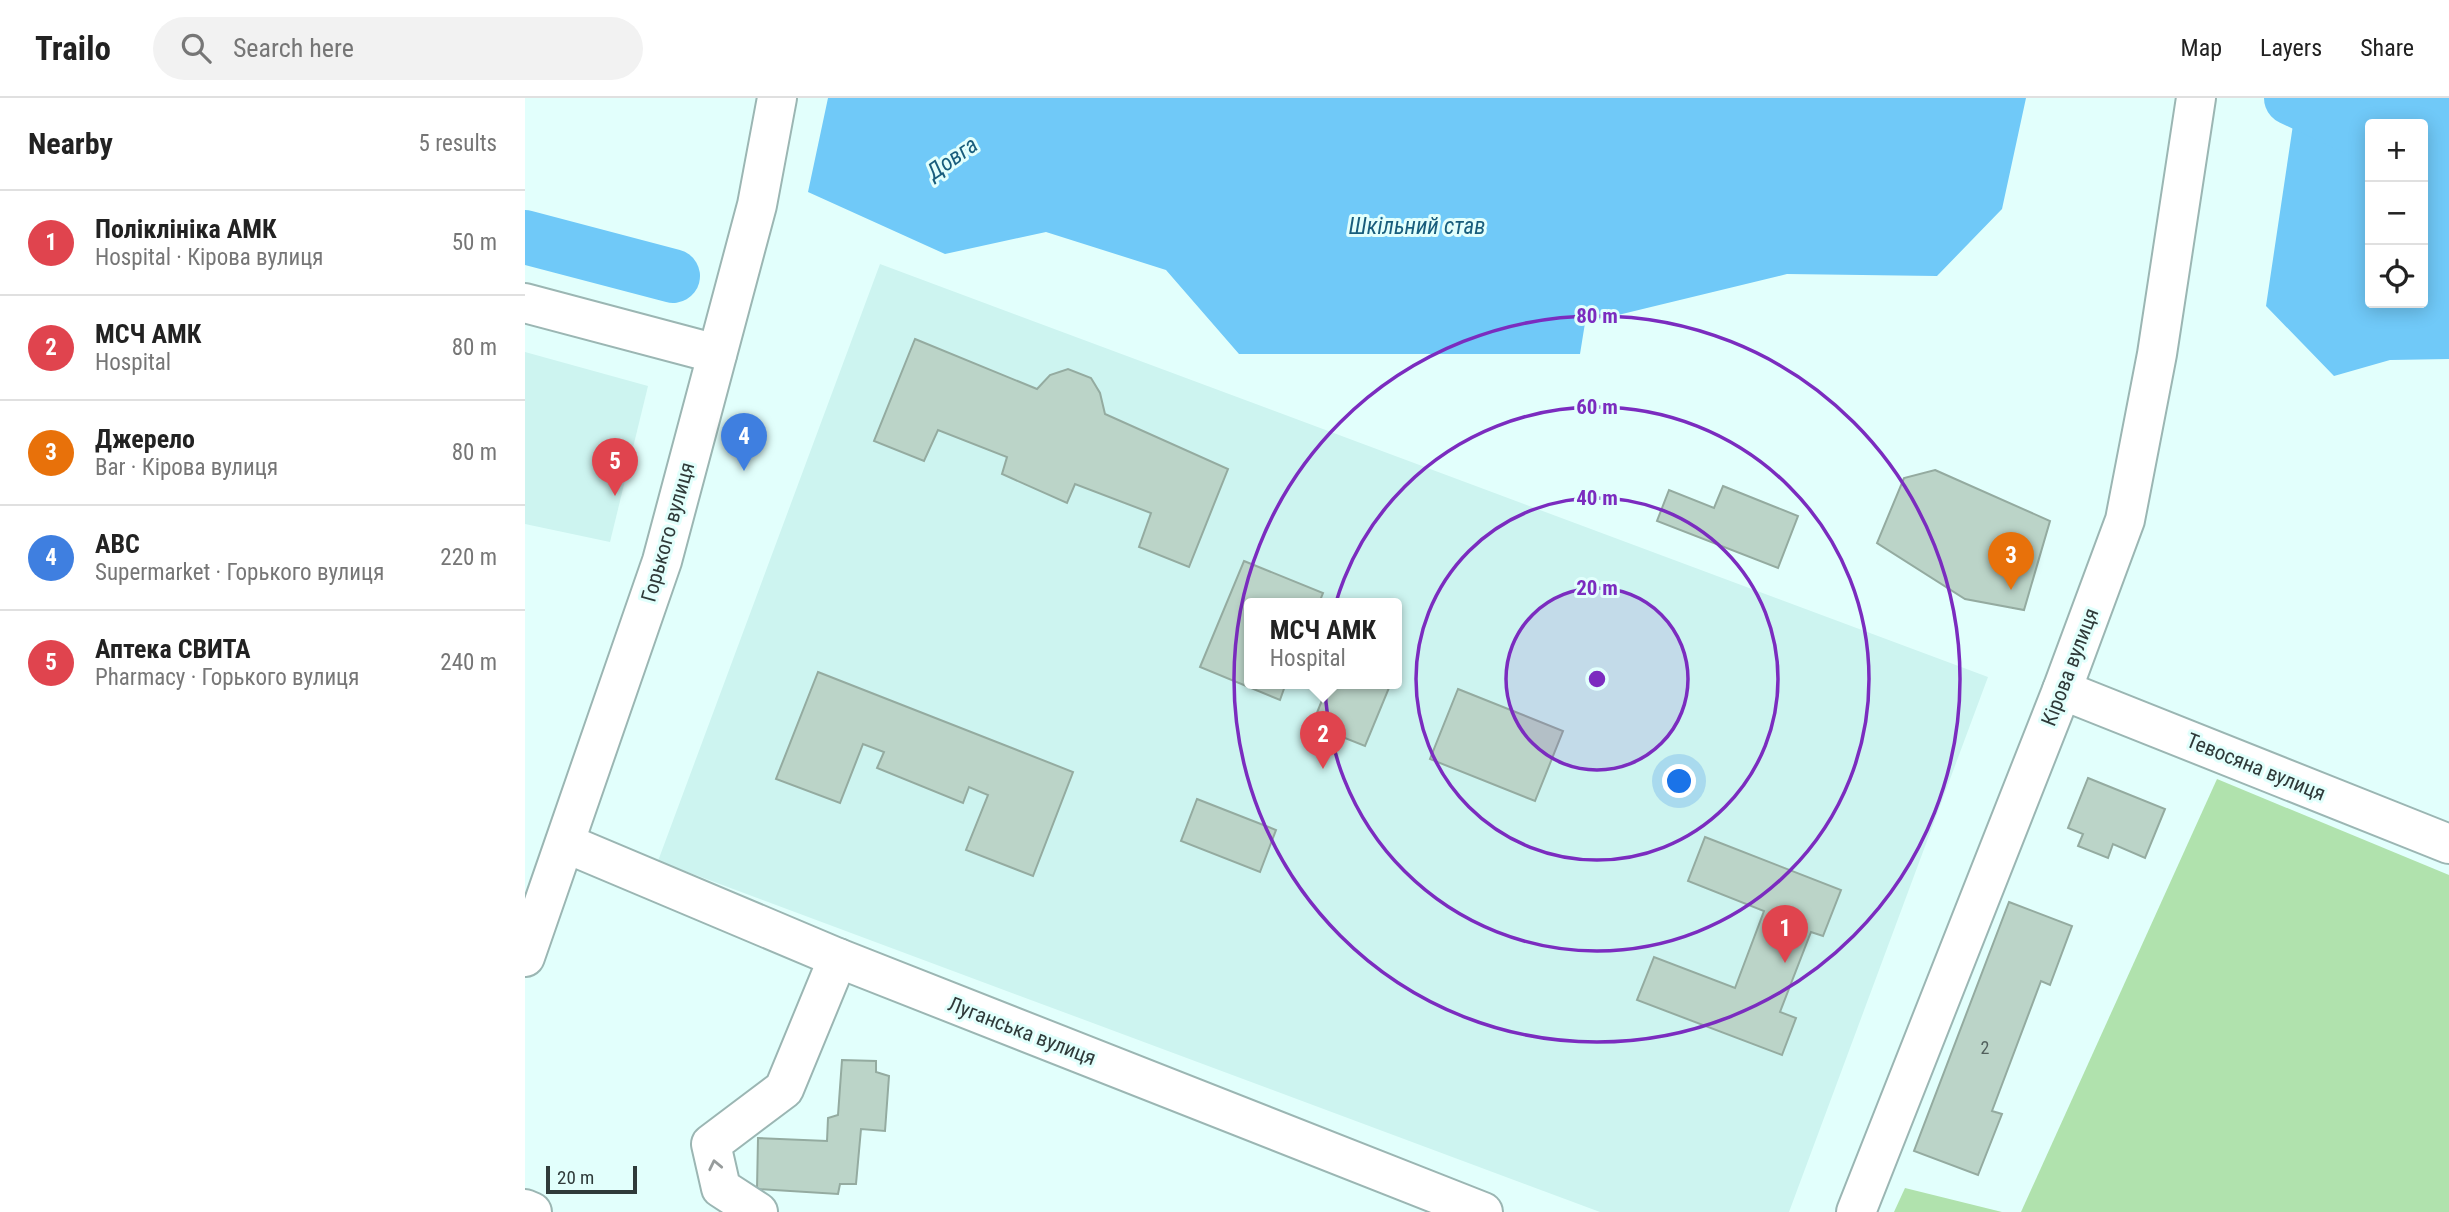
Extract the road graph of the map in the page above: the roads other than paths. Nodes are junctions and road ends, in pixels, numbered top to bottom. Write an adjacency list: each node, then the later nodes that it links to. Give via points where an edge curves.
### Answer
1 (777, 98): 4 (street, Горького вулиця, via 757,205)
2 (2196, 98): 5 (street, Кірова вулиця, via 2157,354 2125,520)
3 (525, 303): 4 (street)
4 (717, 354): 6 (street, Горького вулиця, via 662,561)
5 (2062, 690): 7 (street, Тевосяна вулиця); 14 (street, Кірова вулиця)
6 (565, 844): 8 (street, Горького вулиця); 9 (street, Луганська вулиця)
7 (2449, 844)
8 (525, 957)
9 (838, 958): 12 (street, one-way to 9, via 721,1188 711,1144 784,1089); 13 (street, Луганська вулиця)
10 (525, 1209): 11 (street)
11 (532, 1212)
12 (758, 1212)
13 (1483, 1212)
14 (1856, 1212)

